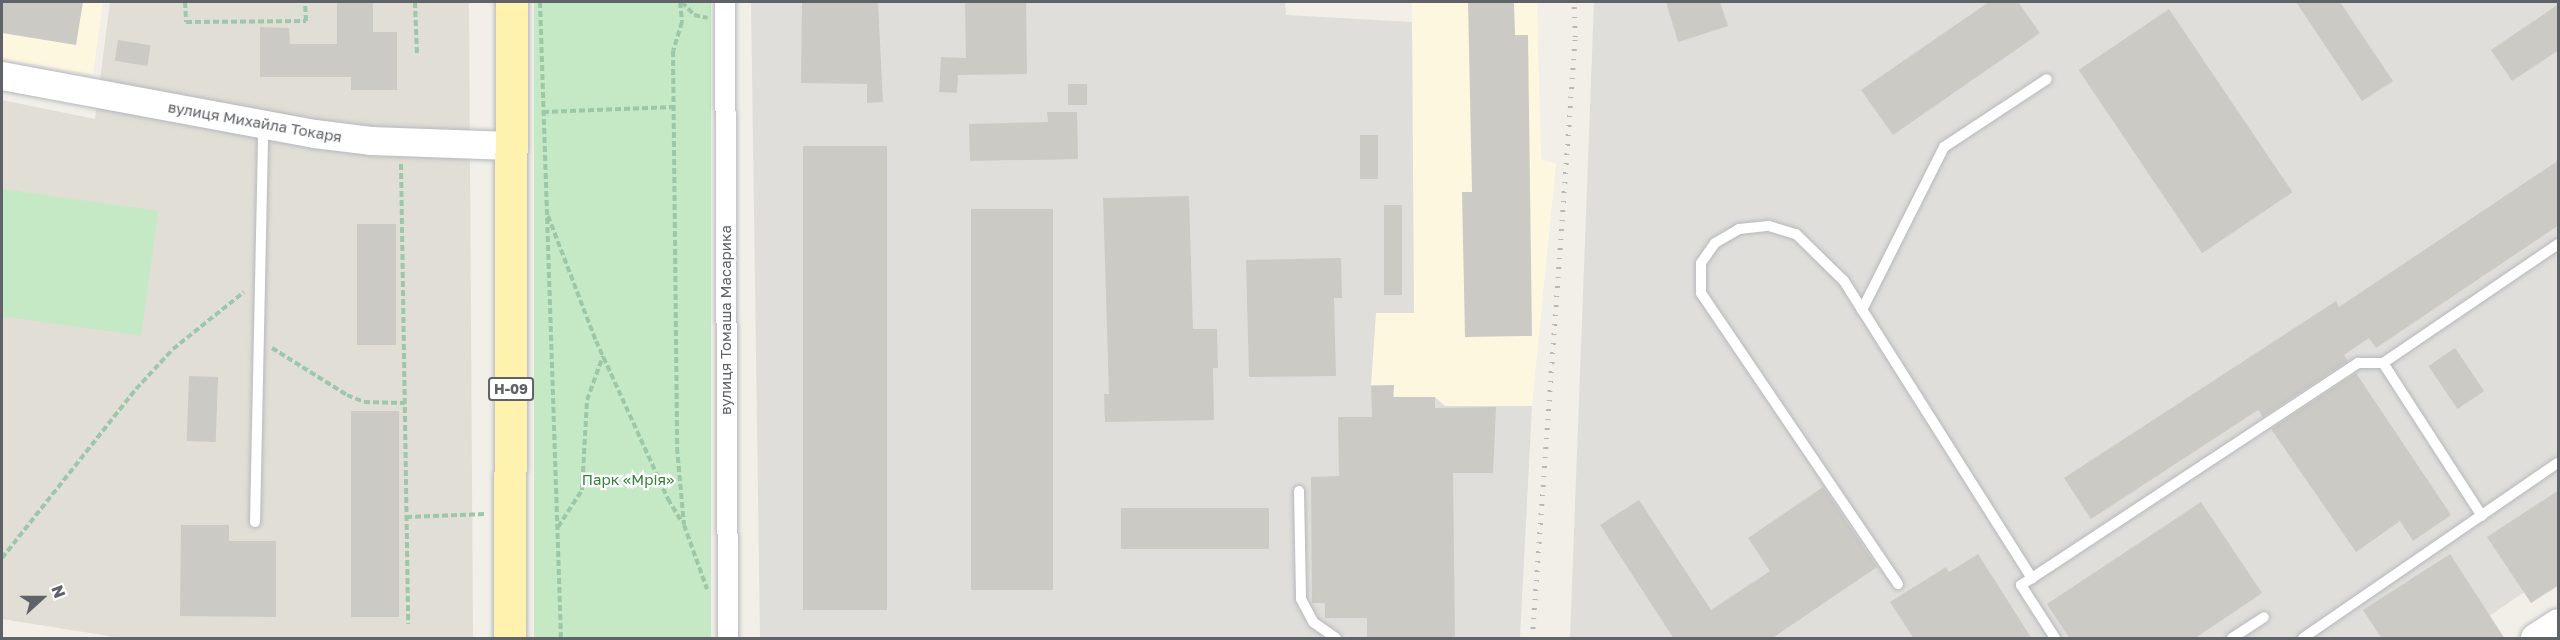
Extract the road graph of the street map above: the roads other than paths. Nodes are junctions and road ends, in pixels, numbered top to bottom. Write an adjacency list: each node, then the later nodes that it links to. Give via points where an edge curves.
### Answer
1 (512, 2): 6 (main road)
2 (725, 11): 19 (street, вулиця Томаша Масарика)
3 (2, 76): 5 (street, вулиця Михайла Токаря)
4 (2047, 79): 8 (lane, via 1944,147)
5 (263, 124): 6 (street, вулиця Михайла Токаря, via 401,142); 13 (lane)
6 (511, 146): 18 (main road, Н-09)
7 (2559, 244): 9 (lane)
8 (1862, 310): 14 (lane); 15 (lane, via 1819,252 1796,234 1769,226 1739,229 1715,243 1701,263 1701,293)
9 (2383, 363): 12 (lane); 14 (lane, via 2358,363)
10 (2559, 463): 12 (lane)
11 (1299, 491): 20 (lane, via 1301,599 1312,622)
12 (2482, 516): 23 (lane)
13 (255, 522)
14 (2032, 578): 21 (lane, via 2021,585)
15 (1898, 584)
16 (2264, 617): 22 (lane)
17 (2559, 623): 24 (street)
18 (511, 637)
19 (728, 639)
20 (1336, 639)
21 (2055, 639)
22 (2232, 639)
23 (2303, 639)
24 (2535, 639)

